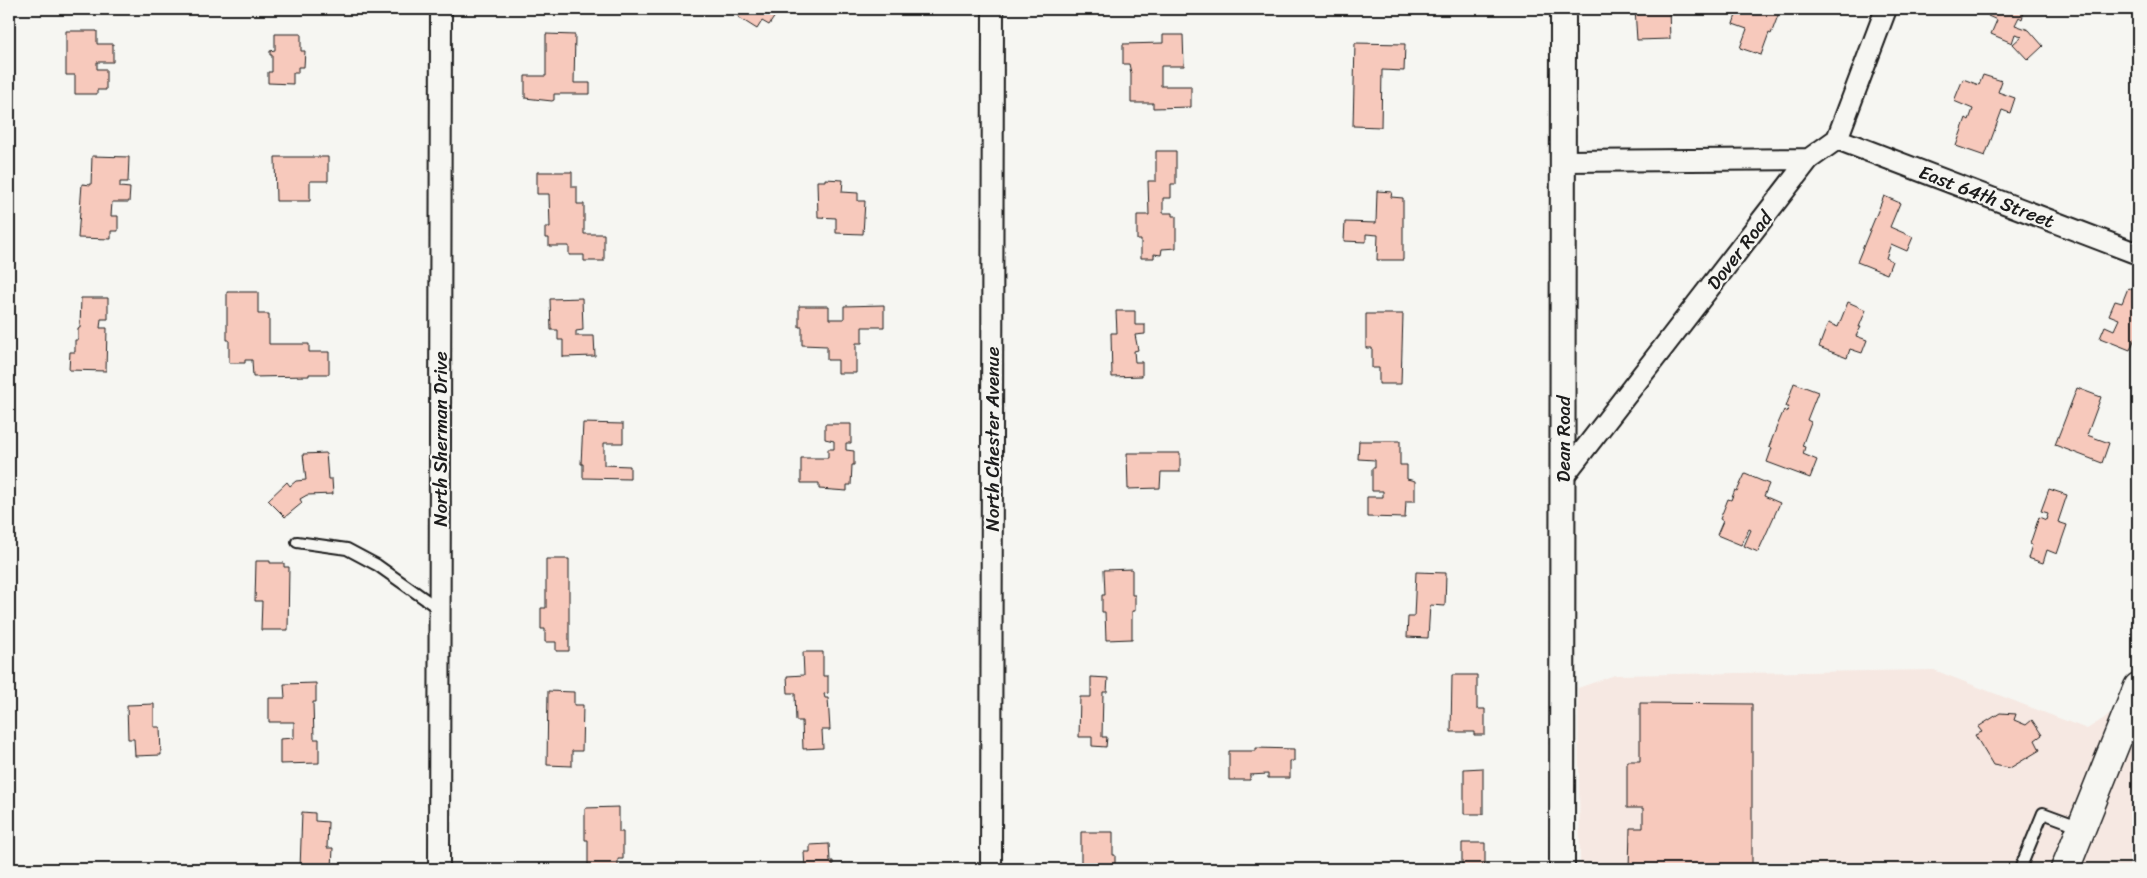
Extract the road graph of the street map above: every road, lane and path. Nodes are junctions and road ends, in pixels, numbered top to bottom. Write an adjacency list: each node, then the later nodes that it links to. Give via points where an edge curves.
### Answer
1 (441, 9): 11 (street, North Sherman Drive)
2 (993, 9): 15 (street, North Chester Avenue)
3 (1563, 9): 7 (street, Dean Road)
4 (1886, 9): 5 (street)
5 (1836, 138): 6 (street, Dover Road); 8 (street, East 64th Street)
6 (1809, 159): 7 (street); 9 (street, Dover Road)
7 (1563, 161): 9 (street, Dean Road)
8 (2138, 254)
9 (1563, 477): 16 (street, Dean Road)
10 (297, 542): 11 (lane, via 346,549 378,565)
11 (439, 608): 14 (street, North Sherman Drive)
12 (2138, 687): 13 (main road)
13 (2082, 828): 17 (lane, via 2043,813); 18 (main road)
14 (439, 869)
15 (991, 869)
16 (1562, 869)
17 (2020, 869)
18 (2065, 869)

